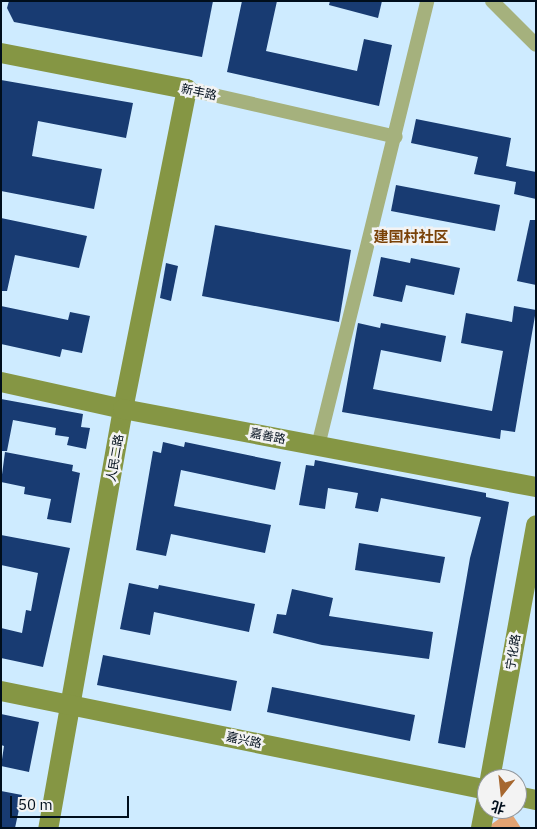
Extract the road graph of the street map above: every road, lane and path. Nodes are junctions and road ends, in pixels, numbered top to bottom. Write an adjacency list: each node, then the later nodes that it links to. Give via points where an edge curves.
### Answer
1 (427, 1): 6 (street)
2 (492, 1): 3 (street)
3 (536, 45)
4 (1, 53): 5 (street, 新丰路)
5 (186, 89): 6 (street, 新丰路); 8 (street, 人民二路)
6 (396, 137): 9 (street)
7 (1, 382): 8 (street, 嘉善路)
8 (123, 409): 9 (street, 嘉善路); 13 (street, 人民二路)
9 (318, 446): 10 (street, 嘉善路)
10 (536, 487)
11 (536, 524): 14 (street, 宁化路)
12 (1, 690): 13 (street, 嘉兴路)
13 (71, 705): 15 (street, 嘉兴路); 16 (street, 人民二路)
14 (492, 769)
15 (477, 788)
16 (48, 828)

